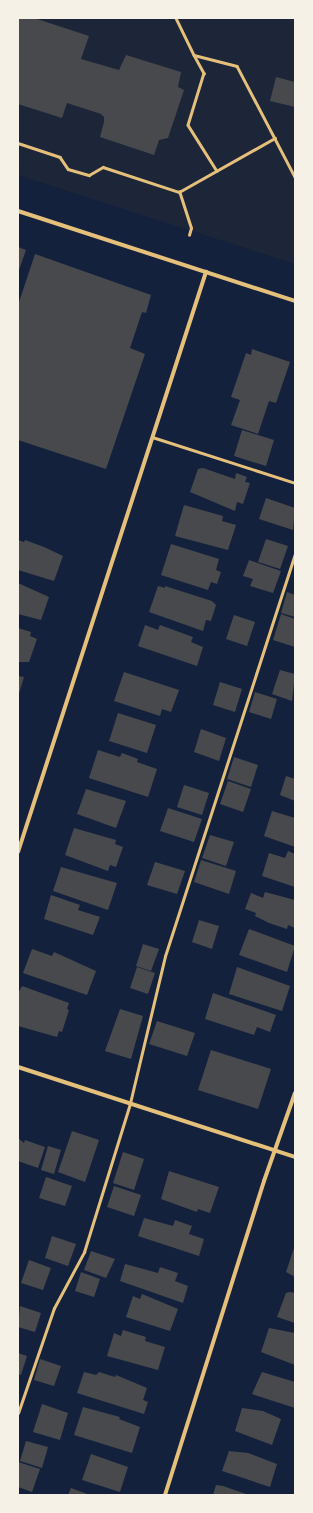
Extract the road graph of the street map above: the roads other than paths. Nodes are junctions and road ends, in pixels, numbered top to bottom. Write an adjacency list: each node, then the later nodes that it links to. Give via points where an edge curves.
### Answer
1 (18, 211): 2 (street)
2 (206, 272): 3 (street); 4 (street)
3 (295, 301)
4 (152, 437): 5 (lane); 7 (street)
5 (295, 482)
6 (295, 554): 10 (lane, via 165,956)
7 (18, 852)
8 (18, 1067): 10 (street)
9 (295, 1093): 11 (street)
10 (130, 1103): 11 (street); 13 (lane, via 84,1252 54,1308)
11 (276, 1152): 12 (street); 14 (street, via 264,1181)
12 (295, 1157)
13 (18, 1413)
14 (165, 1495)

